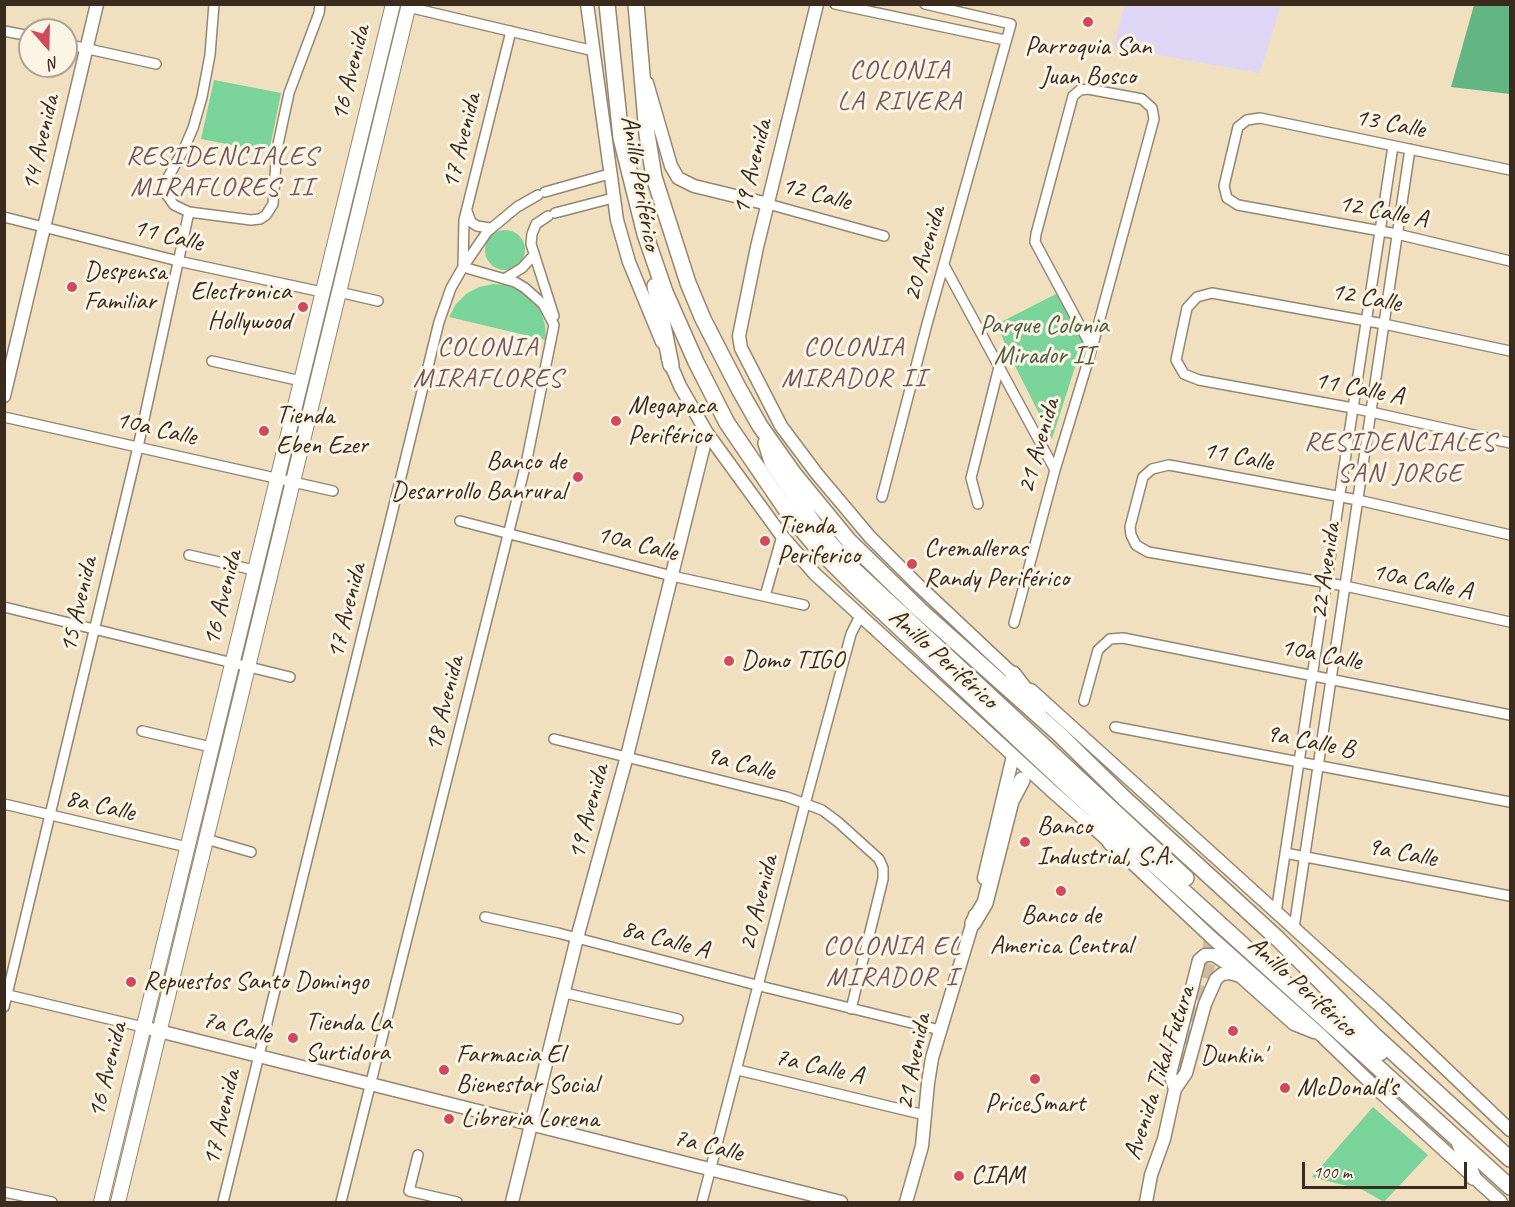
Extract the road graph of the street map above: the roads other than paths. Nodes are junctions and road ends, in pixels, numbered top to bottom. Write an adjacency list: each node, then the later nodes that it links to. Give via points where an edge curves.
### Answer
1 (97, 4): 15 (street, 14 Avenida)
2 (214, 4): 27 (street, via 202,97 193,128 166,181 165,191 174,205)
3 (320, 4): 27 (street, via 289,93 269,212 251,220)
4 (393, 4): 41 (main road, 16 Avenida)
5 (587, 4): 16 (street, Anillo Periférico)
6 (607, 4): 32 (highway, Anillo Periférico, via 621,138)
7 (636, 4): 18 (highway, Anillo Periférico)
8 (817, 4): 24 (street, 19 Avenida)
9 (835, 4): 13 (street)
10 (926, 4): 13 (street, 20 Avenida, via 1011,24)
11 (408, 6): 12 (street); 42 (main road, 16 Avenida)
12 (511, 31): 16 (street); 26 (street, 17 Avenida)
13 (1005, 40): 39 (street, 20 Avenida)
14 (78, 47): 15 (street)
15 (86, 49): 17 (street); 29 (street, 14 Avenida)
16 (594, 51): 22 (street, Anillo Periférico)
17 (156, 64)
18 (642, 65): 24 (street, 12 Calle, via 671,166 678,178 694,186); 59 (highway, Anillo Periférico, via 647,134 660,199 703,319)
19 (1393, 146): 20 (street, 13 Calle); 25 (street, 13 Calle, via 1260,118 1247,120 1238,127 1224,186 1230,201); 31 (street, 22 Avenida)
20 (1410, 149): 21 (street, 13 Calle); 33 (street, 22 Avenida)
21 (1510, 170)
22 (609, 174): 23 (street, Anillo Periférico); 30 (street, via 542,194)
23 (613, 198): 35 (street, via 551,215 536,224 531,244); 51 (street, Anillo Periférico, via 629,262)
24 (768, 204): 34 (street, 12 Calle); 47 (street, 19 Avenida)
25 (1248, 207): 31 (street, 12 Calle A)
26 (467, 209): 30 (street, via 477,226); 38 (street, 17 Avenida)
27 (189, 212): 36 (street, 15 Avenida)
28 (4, 217): 29 (street, 11 Calle)
29 (45, 226): 36 (street, 11 Calle); 55 (street, 14 Avenida)
30 (490, 228): 38 (street)
31 (1380, 231): 33 (street, 12 Calle A); 44 (street, 22 Avenida)
32 (645, 234): 51 (highway); 109 (highway, Anillo Periférico, via 696,362 728,423 789,514 854,585)
33 (1397, 234): 37 (street, 12 Calle A); 45 (street, 22 Avenida)
34 (884, 236)
35 (534, 255): 40 (street); 46 (street)
36 (178, 261): 41 (street, 11 Calle); 62 (street, 15 Avenida)
37 (1510, 261)
38 (463, 267): 40 (street); 136 (street, 17 Avenida, via 440,322)
39 (945, 267): 52 (street); 67 (street, 20 Avenida)
40 (504, 279): 46 (street, via 535,296)
41 (322, 292): 54 (main road, 16 Avenida)
42 (339, 292): 43 (street); 65 (main road, 16 Avenida)
43 (378, 301)
44 (1367, 321): 45 (street, 12 Calle); 53 (street, 12 Calle, via 1212,292 1197,297 1187,308 1176,360 1184,374); 56 (street, 22 Avenida)
45 (1384, 324): 49 (street, 12 Calle); 57 (street, 22 Avenida)
46 (555, 325): 72 (street, 18 Avenida)
47 (739, 342): 90 (street, Anillo Periférico, via 782,426 817,474 870,537)
48 (1092, 348): 48 (street, 21 Avenida, via 1154,119 1152,108 1142,99 1088,88 1073,96 1035,242); 63 (street, 21 Avenida)
49 (1510, 351)
50 (212, 361): 54 (street)
51 (671, 365): 60 (street, Anillo Periférico)
52 (999, 367): 63 (street); 70 (street, via 971,478)
53 (1199, 380): 56 (street, 11 Calle A)
54 (301, 381): 64 (main road, 16 Avenida)
55 (4, 396)
56 (1353, 408): 57 (street, 11 Calle A); 68 (street, 22 Avenida)
57 (1371, 412): 61 (street, 11 Calle A); 69 (street, 22 Avenida)
58 (4, 417): 62 (street, 10a Calle)
59 (760, 426): 98 (highway, Anillo Periférico, via 801,483 856,548 941,630); 117 (highway, via 772,462 816,527 851,567)
60 (707, 433): 74 (street, Anillo Periférico); 78 (street, 19 Avenida)
61 (1510, 443)
62 (138, 447): 64 (street, 10a Calle); 87 (street, 15 Avenida)
63 (1055, 470): 86 (street, 21 Avenida)
64 (277, 478): 65 (street, 10a Calle); 77 (main road, 16 Avenida)
65 (293, 482): 66 (street, 10a Calle); 89 (main road, 16 Avenida)
66 (333, 491)
67 (882, 497)
68 (1340, 497): 69 (street, 11 Calle); 75 (street, 11 Calle, via 1169,465 1152,469 1143,477 1130,527 1136,544); 79 (street, 22 Avenida)
69 (1358, 500): 73 (street, 11 Calle); 80 (street, 22 Avenida)
70 (978, 504)
71 (460, 521): 72 (street, 10a Calle)
72 (508, 534): 78 (street, 10a Calle); 139 (street, 18 Avenida)
73 (1510, 535)
74 (782, 536): 81 (street); 84 (street, Anillo Periférico)
75 (1148, 552): 79 (street, 10a Calle A)
76 (189, 555): 77 (street)
77 (254, 570): 88 (main road, 16 Avenida)
78 (672, 576): 81 (street, 10a Calle); 101 (street, 19 Avenida)
79 (1327, 583): 80 (street, 10a Calle A); 91 (street, 22 Avenida)
80 (1345, 586): 85 (street, 10a Calle A); 93 (street, 22 Avenida)
81 (765, 596): 82 (street, 10a Calle)
82 (804, 605)
83 (4, 607): 87 (street)
84 (860, 616): 102 (street, Anillo Periférico); 108 (street, 20 Avenida)
85 (1510, 622)
86 (1014, 623)
87 (94, 629): 88 (street); 110 (street, 15 Avenida)
88 (232, 663): 89 (street); 100 (main road, 16 Avenida)
89 (248, 667): 92 (street); 111 (main road, 16 Avenida)
90 (1013, 674): 98 (highway); 120 (street, Anillo Periférico)
91 (1313, 675): 93 (street, 10a Calle); 94 (street, 10a Calle, via 1123,638 1110,639 1098,650); 103 (street, 22 Avenida)
92 (290, 677)
93 (1331, 678): 95 (street, 10a Calle); 104 (street, 22 Avenida)
94 (1084, 701)
95 (1510, 715)
96 (1115, 727): 103 (street, 9a Calle B)
97 (142, 731): 100 (street)
98 (1059, 734): 138 (highway, Anillo Periférico)
99 (554, 739): 101 (street, 9a Calle)
100 (211, 747): 113 (main road, 16 Avenida)
101 (627, 756): 108 (street, 9a Calle); 124 (street, 19 Avenida)
102 (1013, 756): 112 (street, Anillo Periférico); 122 (street, 21 Avenida)
103 (1299, 761): 104 (street, 9a Calle B); 115 (street, 22 Avenida)
104 (1318, 764): 106 (street, 9a Calle B); 116 (street, 22 Avenida)
105 (1022, 780): 122 (highway, via 1011,801 985,903)
106 (1510, 802)
107 (4, 804): 110 (street, 8a Calle)
108 (806, 804): 126 (street, 20 Avenida); 130 (street, 9a Calle, via 838,822 883,868)
109 (1093, 810): 112 (highway); 144 (highway, Anillo Periférico)
110 (50, 815): 113 (street, 8a Calle); 128 (street, 15 Avenida)
111 (206, 839): 114 (street); 134 (main road, 16 Avenida)
112 (1111, 843): 135 (street, Anillo Periférico)
113 (187, 848): 132 (main road, 16 Avenida)
114 (251, 852)
115 (1286, 853): 116 (street, 9a Calle); 120 (street, 22 Avenida)
116 (1305, 856): 118 (street, 9a Calle); 123 (street, 22 Avenida)
117 (1195, 887): 119 (highway); 138 (highway, via 1385,1058)
118 (1510, 896)
119 (1202, 903)
120 (1276, 913): 123 (street, Anillo Periférico)
121 (485, 917): 124 (street, 8a Calle A)
122 (973, 923): 133 (street, 21 Avenida)
123 (1294, 928): 143 (street, Anillo Periférico)
124 (577, 938): 126 (street, 8a Calle A); 127 (street, 19 Avenida)
125 (1240, 976): 135 (street, via 1294,1024); 140 (street, Avenida Tikal Futura, via 1222,974 1213,983 1186,1073); 140 (street, via 1214,955 1199,960 1170,1074)
126 (760, 986): 130 (street, 8a Calle A); 137 (street, 20 Avenida)
127 (565, 993): 131 (street); 142 (street, 19 Avenida)
128 (6, 995): 129 (street, 15 Avenida); 132 (street, 7a Calle)
129 (4, 1006)
130 (851, 1009): 133 (street, 8a Calle A)
131 (678, 1019)
132 (143, 1027): 134 (street, 7a Calle); 154 (main road, 16 Avenida)
133 (940, 1030): 141 (street, 21 Avenida)
134 (160, 1032): 136 (street, 7a Calle); 155 (main road, 16 Avenida)
135 (1322, 1036): 149 (street, Anillo Periférico)
136 (258, 1057): 139 (street, 7a Calle); 156 (street, 17 Avenida)
137 (738, 1070): 141 (street, 7a Calle A); 147 (street, 20 Avenida)
138 (1426, 1083): 146 (highway, Anillo Periférico)
139 (371, 1086): 142 (street, 7a Calle); 157 (street, 18 Avenida)
140 (1175, 1089): 148 (street, Avenida Tikal Futura)
141 (925, 1115): 152 (street, 21 Avenida)
142 (531, 1124): 147 (street, 7a Calle); 159 (street, 19 Avenida)
143 (1510, 1130)
144 (1458, 1139): 149 (highway); 150 (highway, Anillo Periférico)
145 (418, 1155): 158 (street, via 409,1191)
146 (1510, 1159)
147 (710, 1169): 160 (street, 20 Avenida); 161 (street, 7a Calle)
148 (1151, 1175): 162 (street); 163 (street, Avenida Tikal Futura)
149 (1473, 1176): 164 (street, Anillo Periférico)
150 (1510, 1187)
151 (4, 1192): 153 (street)
152 (907, 1202)
153 (52, 1203)
154 (101, 1203)
155 (118, 1203)
156 (223, 1203)
157 (341, 1203)
158 (457, 1203)
159 (512, 1203)
160 (702, 1203)
161 (841, 1203)
162 (1139, 1203)
163 (1146, 1203)
164 (1501, 1203)

